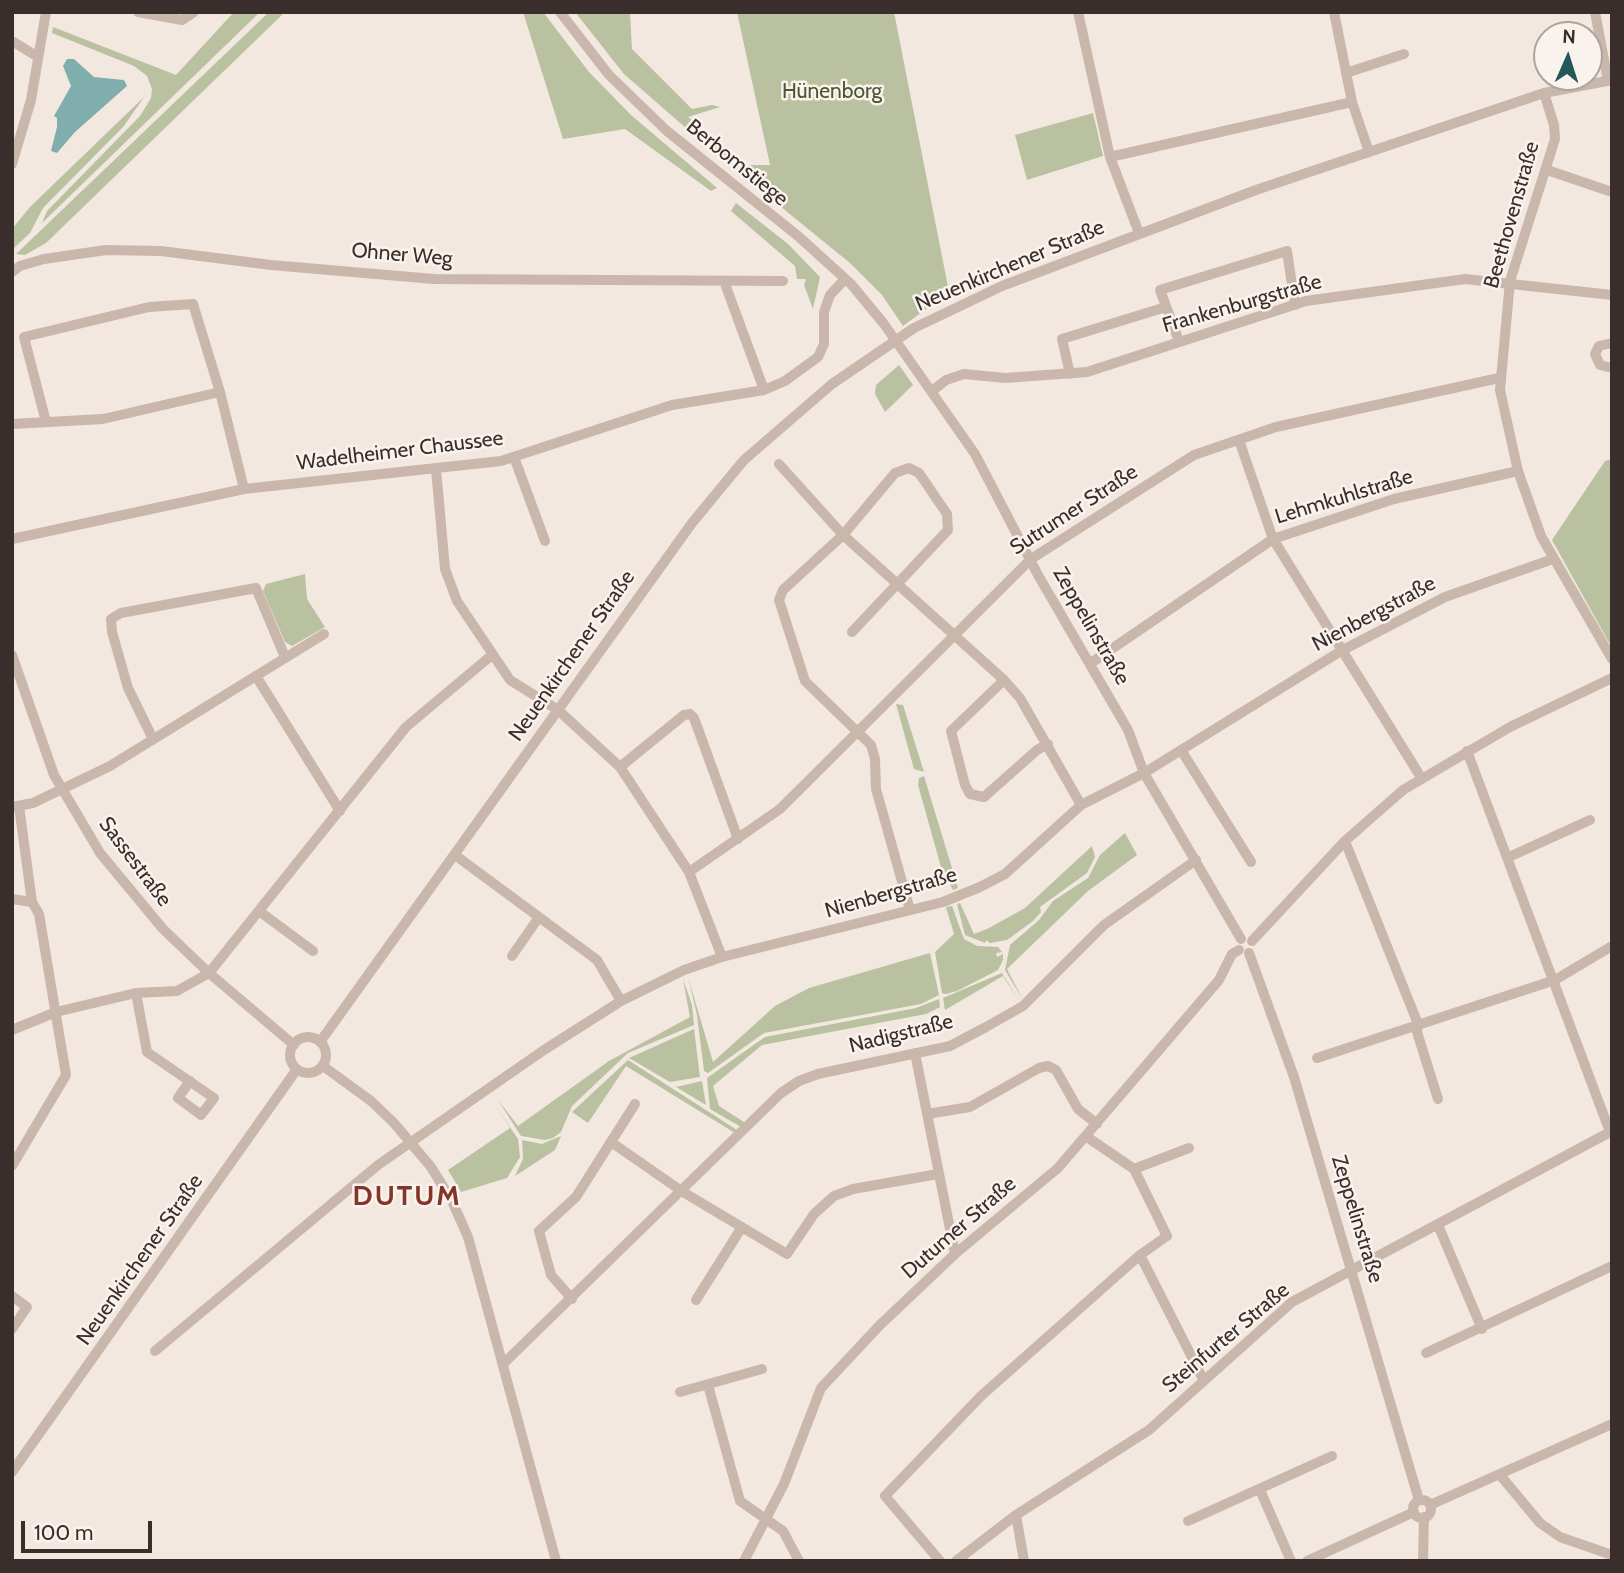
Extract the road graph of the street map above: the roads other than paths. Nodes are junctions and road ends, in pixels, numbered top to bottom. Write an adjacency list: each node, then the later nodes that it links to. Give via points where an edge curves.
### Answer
1 (46, 12): 10 (street)
2 (138, 12): 3 (street, via 182,20)
3 (194, 12)
4 (560, 12): 22 (street, Berbomstiege, via 609,75 667,131)
5 (1078, 12): 16 (street)
6 (1334, 12): 11 (street)
7 (1595, 12): 12 (street)
8 (12, 41): 10 (street)
9 (1404, 54): 11 (street)
10 (38, 57): 17 (street)
11 (1346, 73): 14 (street)
12 (1610, 80): 13 (street, Neuenkirchener Straße)
13 (1544, 93): 15 (street, Neuenkirchener Straße); 18 (street, Beethovenstraße, via 1555,139)
14 (1352, 102): 15 (street); 16 (street)
15 (1369, 152): 20 (street, Neuenkirchener Straße)
16 (1110, 157): 20 (street)
17 (12, 164)
18 (1547, 170): 19 (street); 25 (street, Beethovenstraße)
19 (1612, 192)
20 (1139, 233): 29 (street, Neuenkirchener Straße, via 958,305)
21 (15, 265): 23 (street, Ohner Weg, via 106,250 161,251 434,279)
22 (845, 279): 29 (street, Berbomstiege); 35 (street, Wadelheimer Chaussee, via 830,295 824,312 824,344 818,357)
23 (724, 281): 24 (street, Ohner Weg); 35 (street)
24 (783, 281)
25 (1510, 281): 26 (street, Frankenburgstraße); 27 (street, Frankenburgstraße, via 1465,279); 34 (street, Beethovenstraße)
26 (1612, 295)
27 (1295, 304): 28 (street, via 1287,251 1160,289); 30 (street, Frankenburgstraße)
28 (1166, 307): 30 (street); 33 (street, via 1062,339)
29 (895, 340): 36 (street, Zeppelinstraße); 66 (street, Neuenkirchener Straße, via 820,393 733,473)
30 (1179, 341): 33 (street, Frankenburgstraße)
31 (1612, 343): 32 (street, via 1599,346 1595,354 1600,365)
32 (1612, 368)
33 (1070, 374): 36 (street, Frankenburgstraße, via 1005,378 964,374)
34 (1499, 378): 40 (street, Sutrumer Straße, via 1276,427); 44 (street, Beethovenstraße)
35 (764, 390): 41 (street, Wadelheimer Chaussee, via 671,405)
36 (932, 391): 50 (street, Zeppelinstraße, via 975,454)
37 (220, 393): 38 (street, via 103,419); 38 (street, via 193,304 149,307 24,337); 45 (street)
38 (46, 422): 39 (street)
39 (12, 424)
40 (1239, 440): 48 (street); 50 (street, Sutrumer Straße, via 1194,455)
41 (514, 457): 43 (street, Wadelheimer Chaussee); 49 (street)
42 (779, 464): 46 (street)
43 (436, 469): 45 (street, Wadelheimer Chaussee); 58 (street, via 445,569 457,601)
44 (1518, 471): 48 (street, Lehmkuhlstraße, via 1394,499); 51 (street, Beethovenstraße)
45 (244, 489): 47 (street, Wadelheimer Chaussee)
46 (843, 535): 52 (street); 52 (street, via 895,473 909,468 919,473 950,520 948,530); 67 (street, via 783,590 779,608 805,681)
47 (12, 539)
48 (1273, 539): 56 (street); 61 (street, Lehmkuhlstraße)
49 (545, 541)
50 (1031, 559): 54 (street, Sutrumer Straße); 61 (street, Zeppelinstraße)
51 (1553, 559): 56 (street, Nienbergstraße, via 1445,597); 60 (street, Beethovenstraße)
52 (898, 586): 53 (street); 54 (street)
53 (852, 632)
54 (955, 632): 65 (street); 67 (street, Sutrumer Straße)
55 (324, 634): 59 (street)
56 (1341, 651): 70 (street, Nienbergstraße); 74 (street)
57 (12, 655): 75 (street, Sassestraße)
58 (492, 655): 66 (street, via 510,680); 78 (street, via 406,727)
59 (285, 657): 63 (street); 68 (street, via 256,588 121,613 111,619 128,688)
60 (1612, 659)
61 (1091, 663): 73 (street, Zeppelinstraße, via 1128,730)
62 (1612, 669): 64 (street)
63 (256, 676): 68 (street); 78 (street)
64 (1612, 677): 71 (street, Dutumer Straße)
65 (1004, 680): 69 (street); 69 (street, via 951,731 970,794 985,797)
66 (558, 710): 72 (street); 82 (street, Neuenkirchener Straße)
67 (860, 732): 80 (street, Sutrumer Straße, via 780,809); 89 (street, via 872,745 876,789)
68 (153, 739): 75 (street)
69 (1048, 744): 76 (street)
70 (1181, 750): 73 (street, Nienbergstraße); 85 (street)
71 (1467, 751): 74 (street, Dutumer Straße); 83 (street)
72 (621, 767): 80 (street, via 690,714); 86 (street)
73 (1144, 773): 76 (street, Nienbergstraße); 84 (street, Zeppelinstraße)
74 (1422, 779): 81 (street, Dutumer Straße)
75 (62, 790): 77 (street); 97 (street, Sassestraße, via 129,891)
76 (1081, 805): 89 (street, Nienbergstraße, via 1005,874 943,902)
77 (16, 806): 88 (street)
78 (340, 811): 90 (street)
79 (1590, 820): 83 (street)
80 (738, 839): 86 (street, Sutrumer Straße)
81 (1345, 841): 92 (street, Dutumer Straße); 102 (street)
82 (454, 855): 91 (street); 104 (street, Neuenkirchener Straße)
83 (1509, 857): 98 (street)
84 (1196, 860): 92 (street, Zeppelinstraße); 106 (street, Nadigstraße, via 1104,925 1023,1006 950,1046)
85 (1251, 862)
86 (689, 872): 96 (street)
87 (12, 899): 88 (street)
88 (32, 902): 101 (street, via 39,914)
89 (911, 910): 96 (street, Nienbergstraße)
90 (259, 911): 94 (street); 97 (street)
91 (539, 917): 95 (street); 100 (street, via 597,960)
92 (1245, 946): 114 (street, Dutumer Straße, via 1232,954 1225,972); 129 (street, Zeppelinstraße, via 1294,1077)
93 (1612, 946): 98 (street)
94 (313, 951)
95 (512, 956)
96 (722, 957): 100 (street, Nienbergstraße)
97 (209, 973): 99 (street, via 177,991); 105 (street, Sassestraße)
98 (1555, 980): 102 (street); 115 (street)
99 (136, 993): 101 (street); 110 (street, via 147,1052)
100 (621, 1001): 117 (street, Nienbergstraße)
101 (56, 1012): 103 (street); 120 (street, via 66,1075)
102 (1418, 1024): 107 (street); 111 (street)
103 (12, 1030)
104 (320, 1042): 105 (street, via 306,1038); 108 (street, via 326,1053)
105 (294, 1045): 109 (street, via 291,1057)
106 (915, 1054): 113 (street); 123 (street, Nadigstraße, via 799,1081)
107 (1317, 1058)
108 (323, 1066): 109 (street, via 311,1073); 117 (street, via 371,1101)
109 (297, 1069): 144 (street, Neuenkirchener Straße)
110 (190, 1081)
111 (1438, 1099)
112 (635, 1104): 118 (street)
113 (927, 1114): 114 (street, via 970,1107 1048,1066 1056,1070 1078,1109); 122 (street)
114 (1097, 1124): 116 (street, Dutumer Straße)
115 (1611, 1132): 124 (street, Steinfurter Straße)
116 (1087, 1138): 121 (street); 126 (street, Dutumer Straße)
117 (411, 1141): 135 (street, Nienbergstraße); 137 (street, via 452,1200 468,1237)
118 (611, 1142): 123 (street); 131 (street, via 576,1197 539,1231 551,1275)
119 (1189, 1148): 121 (street)
120 (12, 1166)
121 (1134, 1169): 127 (street, via 1167,1236)
122 (938, 1174): 125 (street, via 834,1196 814,1213 787,1254); 126 (street)
123 (683, 1192): 125 (street); 131 (street, Nadigstraße)
124 (1438, 1225): 129 (street, Steinfurter Straße); 134 (street)
125 (742, 1227): 132 (street)
126 (955, 1254): 150 (street, Dutumer Straße, via 821,1388)
127 (1140, 1255): 139 (street); 156 (street, via 981,1396 885,1496)
128 (1612, 1266): 134 (street)
129 (1352, 1268): 139 (street, Steinfurter Straße, via 1292,1303); 147 (street, Zeppelinstraße)
130 (12, 1296): 133 (street, via 27,1307)
131 (572, 1299): 137 (street, Nadigstraße)
132 (696, 1300)
133 (12, 1329)
134 (1482, 1329): 136 (street)
135 (155, 1351)
136 (1426, 1353)
137 (503, 1364): 153 (street)
138 (762, 1369): 140 (street)
139 (1204, 1381): 149 (street, Steinfurter Straße, via 1149,1430)
140 (708, 1385): 141 (street); 150 (street, via 740,1500)
141 (680, 1392)
142 (1612, 1424): 145 (street)
143 (1332, 1456): 146 (street)
144 (12, 1472)
145 (1500, 1475): 147 (street); 152 (street, via 1550,1530)
146 (1260, 1490): 151 (street); 159 (street)
147 (1424, 1503): 148 (street, via 1429,1512)
148 (1419, 1515): 160 (street); 161 (street)
149 (1016, 1516): 157 (street, Steinfurter Straße); 158 (street)
150 (768, 1518): 154 (street, Dutumer Straße); 155 (street, via 783,1531)
151 (1188, 1521)
152 (1612, 1555)
153 (556, 1561)
154 (744, 1561)
155 (799, 1561)
156 (940, 1561)
157 (956, 1561)
158 (1024, 1561)
159 (1291, 1561)
160 (1307, 1561)
161 (1423, 1561)

